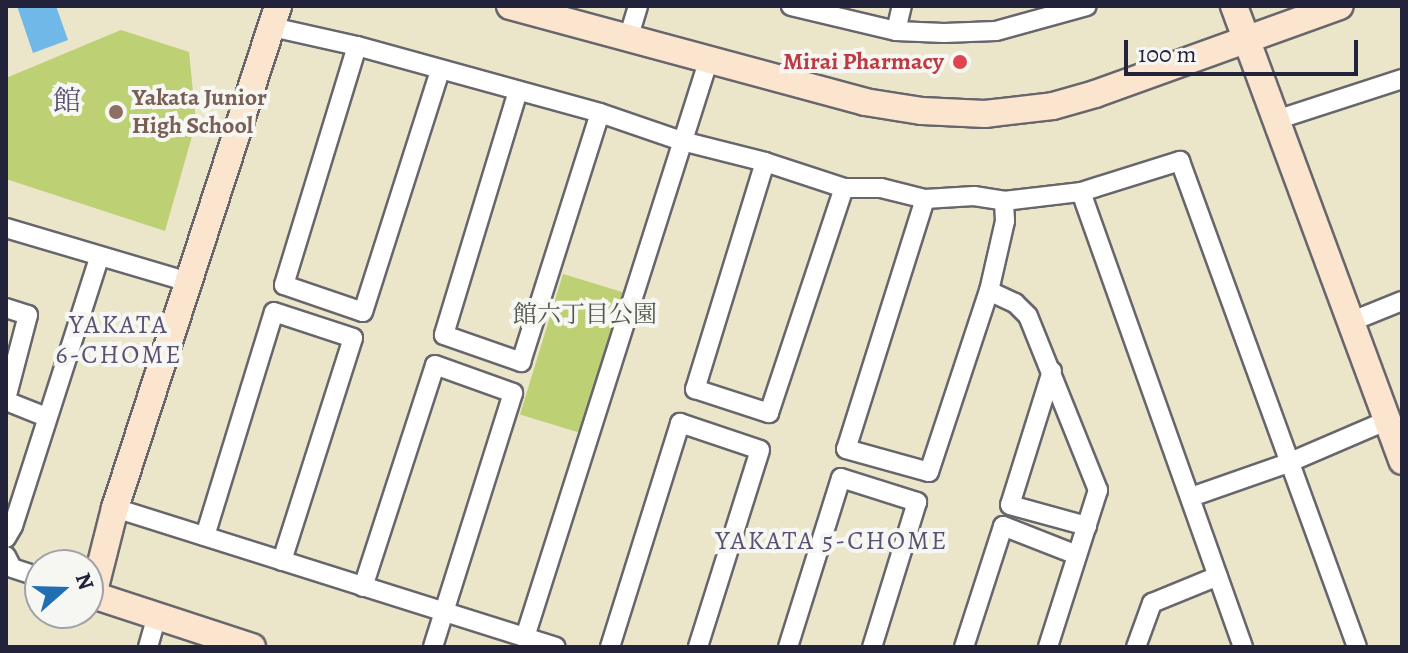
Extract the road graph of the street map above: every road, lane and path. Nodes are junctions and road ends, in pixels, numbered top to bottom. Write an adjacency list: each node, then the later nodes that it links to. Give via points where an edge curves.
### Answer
1 (510, 6): 12 (street)
2 (638, 6): 12 (street)
3 (791, 6): 8 (street)
4 (902, 6): 11 (street)
5 (1087, 6): 9 (street)
6 (1234, 6): 13 (street)
7 (1340, 6): 13 (street)
8 (811, 8): 11 (street)
9 (1050, 12): 11 (street, via 996,31)
10 (275, 17): 14 (street); 29 (street)
11 (896, 31)
12 (628, 39): 15 (street)
13 (1247, 40): 15 (street, via 1067,102 985,114 876,104); 20 (street)
14 (357, 46): 16 (street); 16 (street, via 284,285 363,312)
15 (708, 62): 21 (street)
16 (440, 70): 18 (street)
17 (1402, 79): 20 (street)
18 (518, 91): 19 (street); 19 (street, via 444,335 521,362)
19 (600, 113): 21 (street)
20 (1276, 120): 33 (street)
21 (682, 141): 22 (street); 55 (street)
22 (765, 162): 23 (street); 23 (street, via 695,389 709,394 769,413)
23 (844, 188): 25 (street, via 881,188)
24 (1081, 192): 26 (street); 39 (street, via 1180,161); 40 (street)
25 (925, 199): 26 (street, via 974,196); 30 (street, via 846,449 929,472)
26 (1004, 201): 30 (street, via 1005,221)
27 (6, 228): 28 (street)
28 (99, 258): 29 (street); 36 (street)
29 (188, 282): 41 (street)
30 (989, 291): 34 (street, via 1023,309)
31 (1402, 301): 33 (street)
32 (6, 308): 35 (street, via 28,315)
33 (1350, 322): 37 (street)
34 (1052, 371): 42 (street, via 1098,490); 42 (street, via 1010,505)
35 (6, 400): 36 (street)
36 (46, 417): 44 (street)
37 (1386, 421): 38 (street); 39 (street)
38 (1402, 461)
39 (1288, 463): 40 (street); 69 (street)
40 (1191, 497): 50 (street)
41 (115, 508): 43 (street); 45 (street)
42 (1087, 526): 46 (street)
43 (205, 536): 48 (street); 48 (street, via 274,312 287,316 353,338)
44 (6, 538)
45 (104, 549)
46 (1077, 555): 65 (street, via 1003,526); 66 (street)
47 (6, 556): 49 (street, via 12,568)
48 (282, 561): 51 (street)
49 (24, 572)
50 (1218, 576): 67 (street, via 1152,603); 68 (street)
51 (363, 587): 53 (street); 53 (street, via 435,365 513,393)
52 (104, 598): 54 (street)
53 (443, 613): 55 (street); 59 (street)
54 (157, 616): 56 (street); 57 (street)
55 (525, 637): 60 (street)
56 (220, 642): 58 (street)
57 (148, 647)
58 (252, 647)
59 (433, 647)
60 (556, 647)
61 (610, 647): 62 (street, via 680,423 760,450)
62 (698, 647)
63 (788, 647): 64 (street, via 841,478 917,502)
64 (872, 647)
65 (964, 647)
66 (1048, 647)
67 (1136, 647)
68 (1243, 647)
69 (1357, 647)

